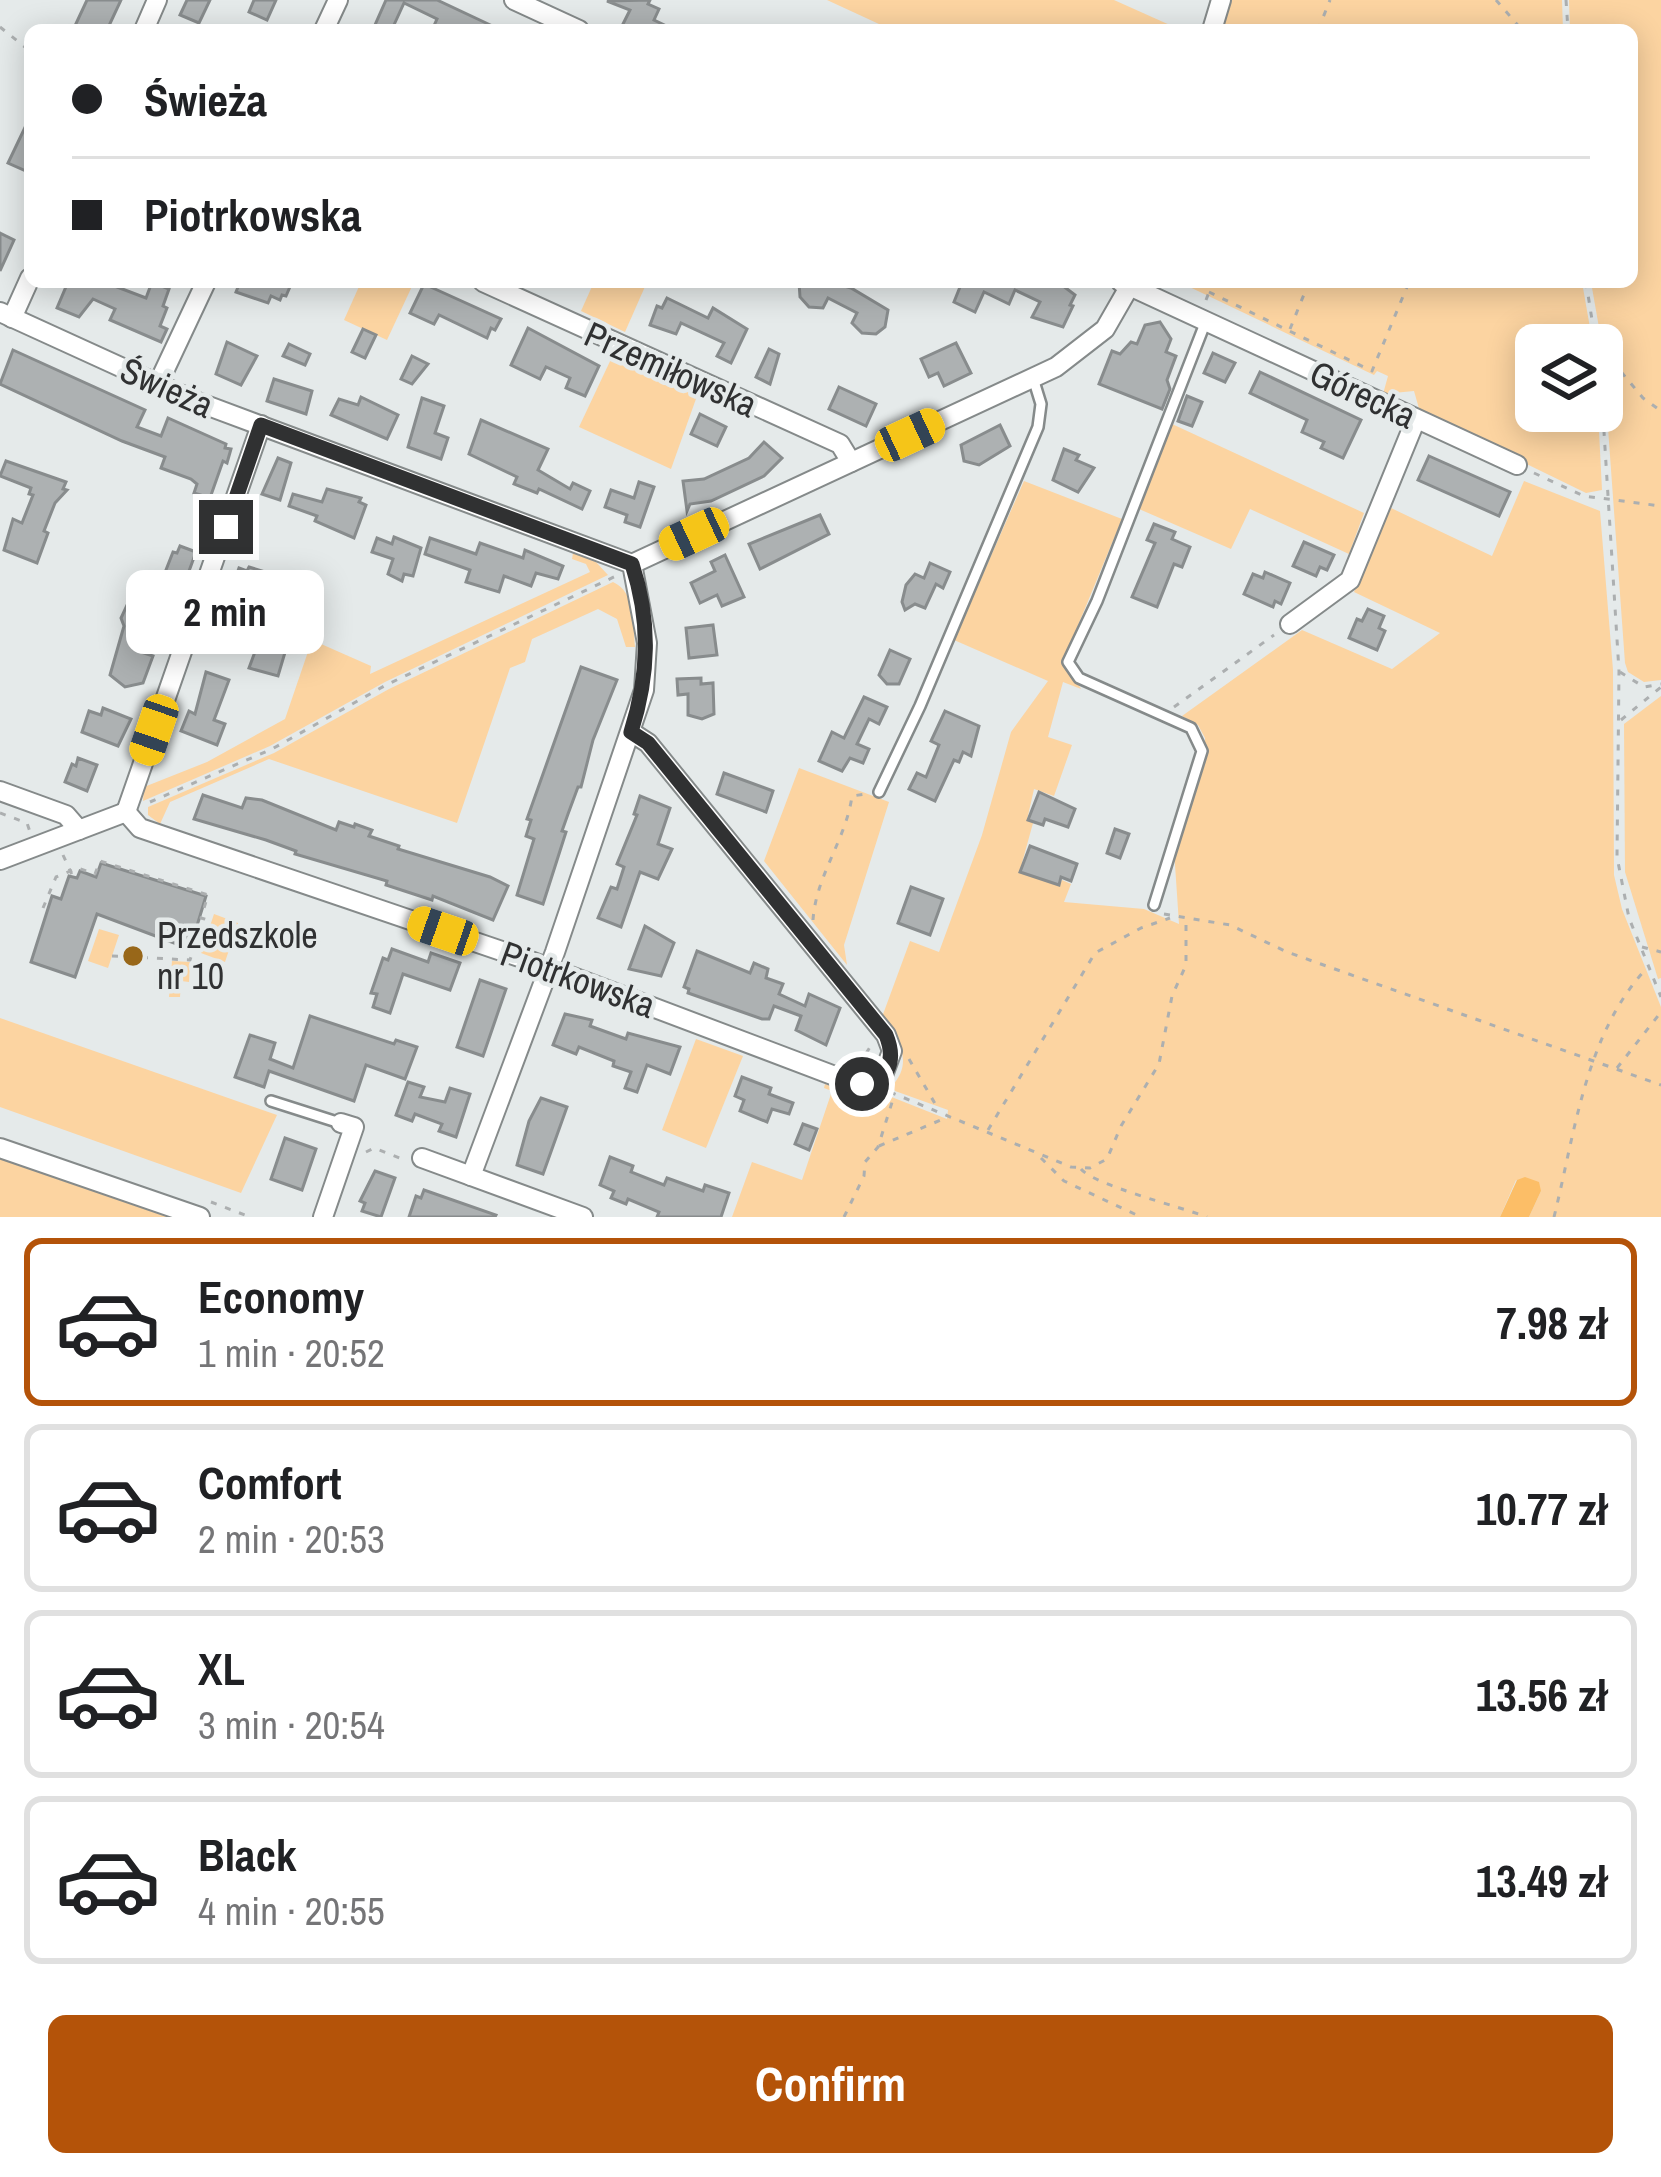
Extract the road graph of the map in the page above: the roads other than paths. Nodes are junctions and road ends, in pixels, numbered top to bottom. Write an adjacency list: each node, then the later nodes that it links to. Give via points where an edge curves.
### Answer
1 (514, 0): 2 (street)
2 (566, 24)
3 (24, 287): 8 (street)
4 (203, 288): 11 (street)
5 (496, 288): 14 (street, Przemiłowska, via 841,444)
6 (1126, 288): 10 (street, via 1106,329)
7 (1136, 288): 9 (street, Górecka)
8 (6, 315): 11 (street, Świeża)
9 (1202, 319): 12 (street, Górecka); 24 (lane, via 1068,662 1079,678 1199,737 1202,751)
10 (1033, 378): 14 (street); 20 (lane, via 1038,427)
11 (158, 384): 13 (street, Świeża)
12 (1416, 418): 15 (street, Górecka); 17 (street, via 1350,580)
13 (261, 425): 16 (street, Świeża); 21 (street)
14 (851, 462): 16 (street)
15 (1516, 465)
16 (624, 570): 18 (street, via 642,606 648,663)
17 (1290, 624)
18 (631, 732): 25 (street); 25 (street, Piotrkowska, via 648,743 887,1041 888,1069 877,1082 848,1081)
19 (0, 791): 22 (street, via 66,815)
20 (879, 792)
21 (126, 812): 22 (street); 25 (street, Piotrkowska, via 140,828)
22 (79, 830): 23 (street)
23 (0, 860)
24 (1154, 905)
25 (547, 967): 30 (street)
26 (271, 1101): 27 (lane)
27 (341, 1123): 32 (street, via 354,1127)
28 (0, 1148): 31 (street)
29 (415, 1159): 30 (street)
30 (471, 1176): 33 (street)
31 (200, 1217)
32 (323, 1217)
33 (584, 1217)

